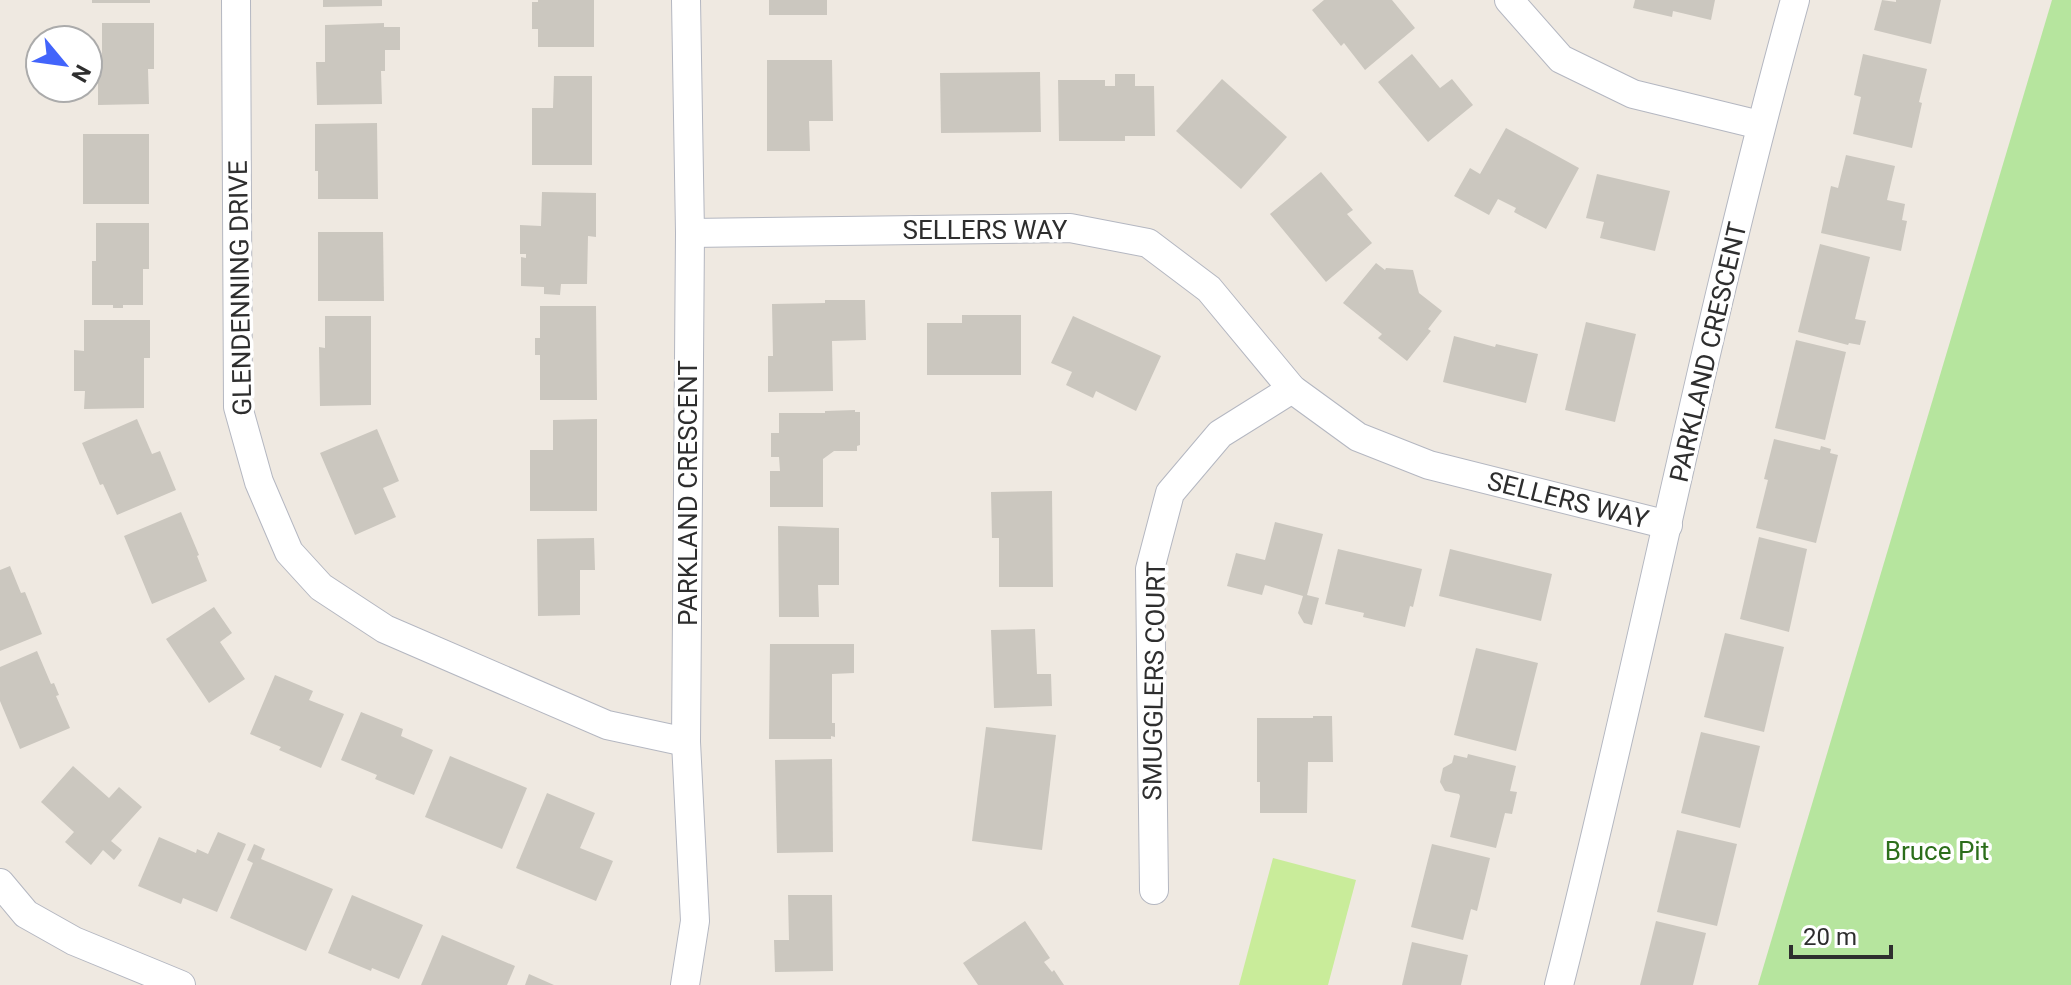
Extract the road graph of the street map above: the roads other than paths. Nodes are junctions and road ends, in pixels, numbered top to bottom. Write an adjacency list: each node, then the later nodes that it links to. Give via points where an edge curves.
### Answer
1 (236, 0): 9 (street, GLENDENNING DRIVE, via 238,407 259,482 289,552 321,587 385,629 607,725)
2 (686, 0): 6 (street, PARKLAND CRESCENT)
3 (1509, 0): 5 (street, via 1561,59 1573,65 1633,94)
4 (1795, 0): 5 (street, PARKLAND CRESCENT)
5 (1760, 125): 8 (street, PARKLAND CRESCENT)
6 (690, 233): 7 (street, SELLERS WAY, via 1070,228 1148,243 1209,289); 9 (street, PARKLAND CRESCENT)
7 (1292, 389): 8 (street, SELLERS WAY, via 1358,437 1429,465); 11 (street, SMUGGLERS COURT, via 1220,434 1170,493 1150,569)
8 (1668, 525): 14 (street, PARKLAND CRESCENT)
9 (686, 742): 13 (street, PARKLAND CRESCENT, via 695,921)
10 (0, 883): 12 (street, via 26,914 74,941)
11 (1154, 890)
12 (181, 985)
13 (685, 985)
14 (1559, 985)

